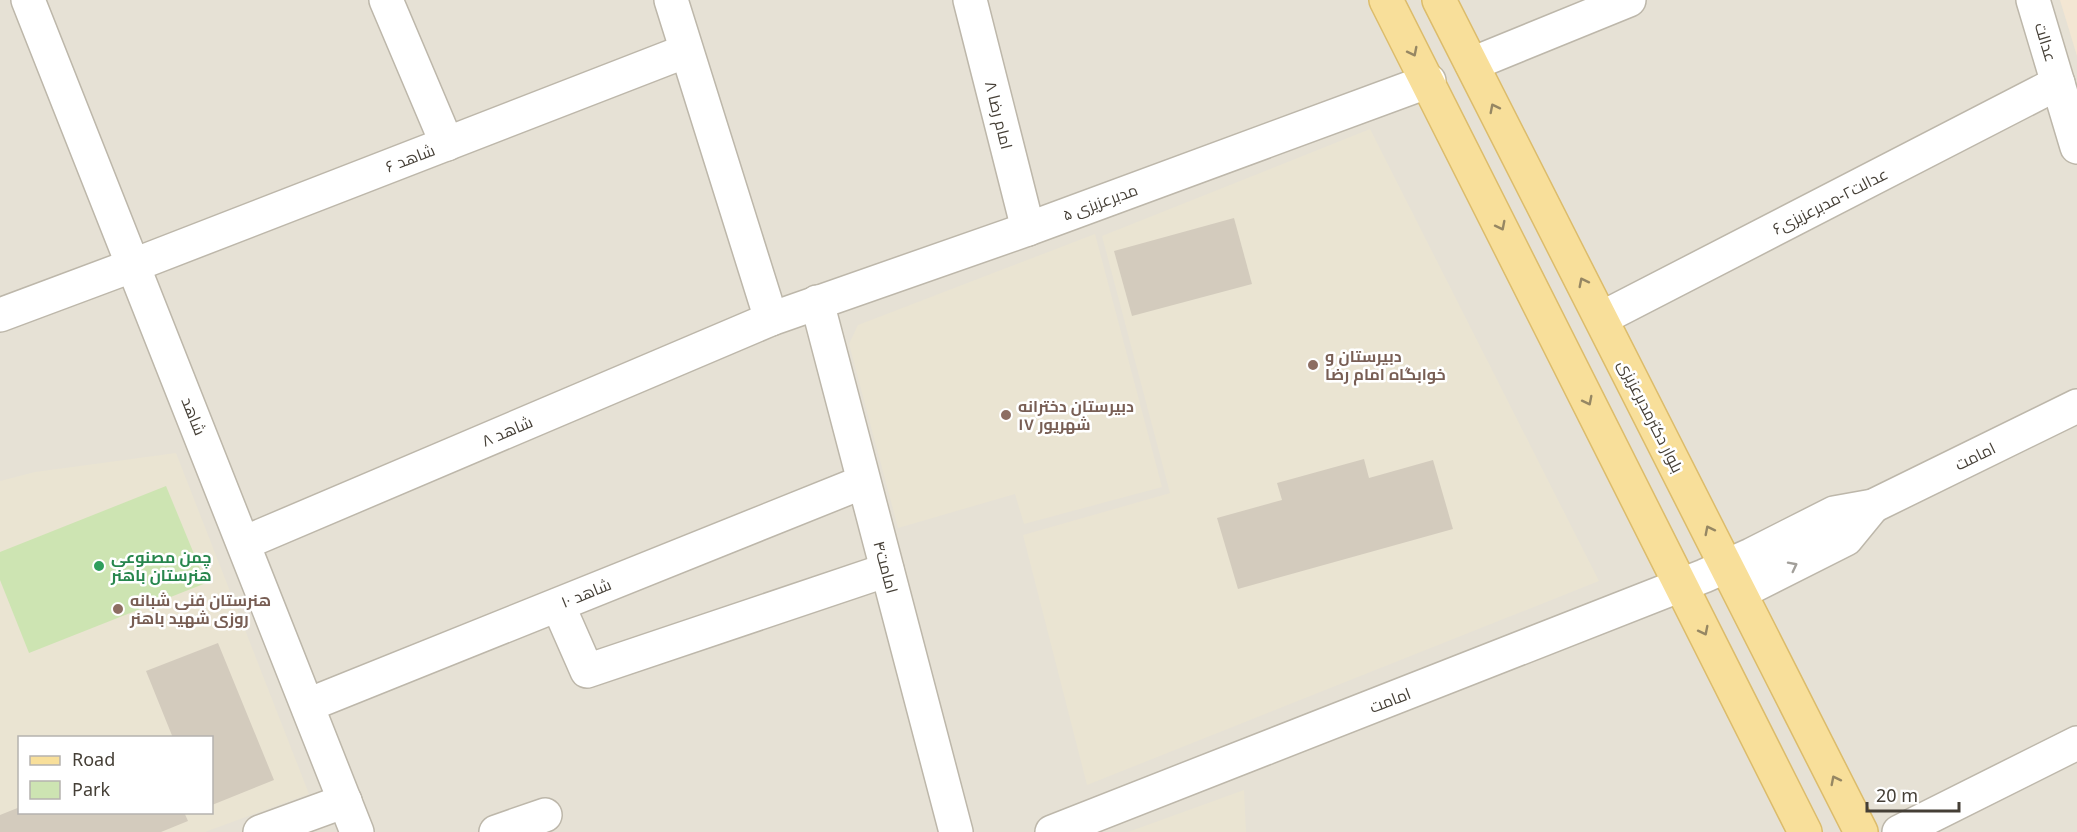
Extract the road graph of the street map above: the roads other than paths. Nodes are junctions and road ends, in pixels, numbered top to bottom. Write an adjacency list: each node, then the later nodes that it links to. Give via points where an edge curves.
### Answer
1 (28, 0): 16 (street, شاهد)
2 (386, 0): 13 (street)
3 (671, 0): 9 (street)
4 (970, 0): 15 (street, امام رضا ۸)
5 (1386, 0): 11 (main road, one-way to 11)
6 (1439, 0): 10 (main road, بلوار دکترمدبرعزیزی)
7 (1629, 0): 10 (street)
8 (2033, 0): 12 (street, عدالت)
9 (686, 51): 13 (street, شاهد ۶); 20 (street)
10 (1472, 64): 19 (main road, بلوار دکترمدبرعزیزی, one-way to 10)
11 (1429, 81): 15 (street, مدبرعزیزی ۵); 26 (main road, one-way to 26)
12 (2058, 83): 14 (street, عدالت); 19 (street, عدالت۲-مدبرعزیزی۶)
13 (447, 144): 16 (street, شاهد ۶)
14 (2077, 147)
15 (1028, 229): 17 (street, مدبرعزیزی ۵)
16 (134, 265): 18 (street, شاهد ۶); 23 (street, شاهد)
17 (818, 302): 20 (street, مدبرعزیزی ۵); 22 (street, امامت۴)
18 (0, 315)
19 (1602, 318): 25 (main road, بلوار دکترمدبرعزیزی, one-way to 19)
20 (771, 320): 23 (street, شاهد ۸)
21 (2077, 406): 25 (street, امامت, via 1873,506 1846,539)
22 (863, 482): 24 (street, امامت۴); 27 (street, شاهد ۱۰)
23 (244, 543): 28 (street, شاهد)
24 (887, 570): 27 (street, via 587,671); 35 (street, امامت۴)
25 (1734, 580): 26 (street, امامت); 38 (main road, بلوار دکترمدبرعزیزی, one-way to 25)
26 (1681, 585): 36 (street, امامت); 37 (main road, one-way to 37)
27 (558, 605): 28 (street, شاهد ۱۰)
28 (308, 705): 30 (street, شاهد)
29 (2077, 743): 39 (street)
30 (345, 801): 32 (street); 33 (street, شاهد)
31 (545, 815): 34 (street)
32 (260, 832)
33 (357, 832)
34 (496, 832)
35 (956, 832)
36 (1052, 832)
37 (1805, 832)
38 (1861, 832)
39 (1899, 832)

